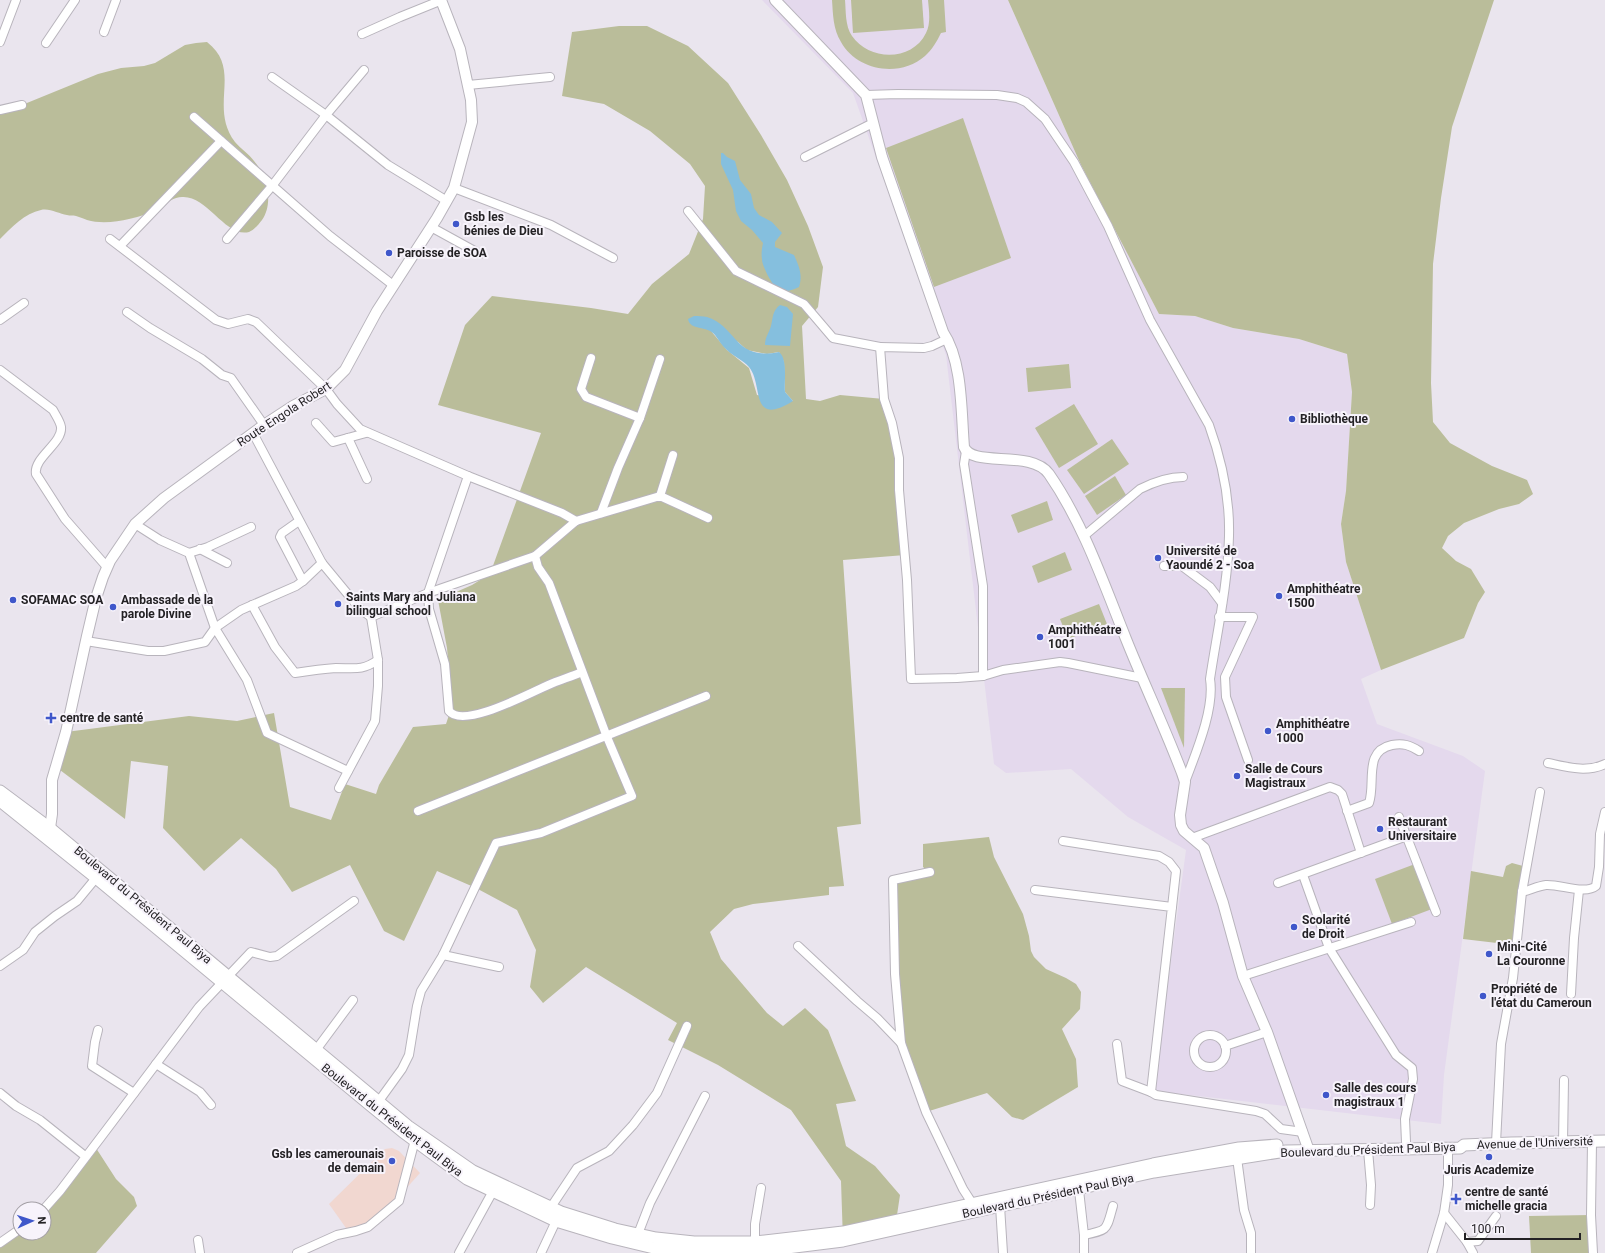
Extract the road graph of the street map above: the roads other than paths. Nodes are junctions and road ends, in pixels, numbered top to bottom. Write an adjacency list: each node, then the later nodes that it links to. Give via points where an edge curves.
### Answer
1 (16, 0): 8 (street)
2 (75, 0): 9 (street)
3 (116, 0): 6 (street)
4 (442, 0): 7 (street); 13 (street, Route Engola Robert, via 460,49)
5 (775, 0): 14 (street)
6 (104, 32)
7 (362, 34)
8 (0, 42)
9 (46, 44)
10 (364, 70): 17 (street)
11 (272, 77): 17 (street)
12 (550, 78): 13 (street)
13 (468, 85): 23 (street, Route Engola Robert, via 472,122)
14 (866, 95): 19 (street); 70 (street, via 971,94 1017,98 1026,102 1045,120 1062,143 1088,186 1150,320 1197,402 1216,444 1224,474 1228,512 1228,557)
15 (22, 105): 16 (street)
16 (0, 110)
17 (326, 115): 22 (street); 24 (street, via 388,165)
18 (194, 117): 20 (street)
19 (873, 123): 21 (street); 36 (street, via 892,188)
20 (221, 141): 22 (street); 29 (street)
21 (805, 157)
22 (272, 186): 28 (street); 32 (street)
23 (454, 188): 24 (street, Route Engola Robert); 31 (street, via 551,225)
24 (446, 201): 26 (street, Route Engola Robert)
25 (688, 211): 37 (street, via 736,271 804,304 832,338)
26 (430, 228): 30 (street); 32 (street, Route Engola Robert)
27 (110, 239): 29 (street)
28 (227, 239)
29 (120, 246): 41 (street, via 216,320 228,324 248,319 256,322)
30 (480, 254)
31 (613, 258)
32 (392, 285): 41 (street, Route Engola Robert, via 345,370)
33 (24, 303): 35 (street)
34 (127, 312): 44 (street, via 202,359 222,375 231,378)
35 (0, 320)
36 (947, 338): 37 (street, via 924,348); 48 (street, via 956,369)
37 (880, 347): 78 (street, via 884,399 899,458 911,679)
38 (592, 358): 42 (street, via 581,389 586,397)
39 (660, 359): 42 (street)
40 (0, 370): 67 (street, via 53,410 58,419 61,429 59,436 37,466 36,474 65,519)
41 (326, 389): 44 (street, Route Engola Robert); 46 (street)
42 (640, 418): 54 (street)
43 (316, 423): 47 (street, via 333,442)
44 (264, 425): 45 (street, Route Engola Robert)
45 (253, 433): 56 (street); 58 (street, Route Engola Robert, via 164,498)
46 (366, 433): 47 (street); 50 (street)
47 (348, 438): 52 (street)
48 (966, 451): 60 (street, via 968,454 986,458 1027,461 1040,466 1048,472); 78 (street, via 964,464 982,586)
49 (673, 455): 53 (street)
50 (468, 476): 57 (street, via 556,510); 69 (street)
51 (1183, 477): 60 (street, via 1149,484 1140,489)
52 (367, 479)
53 (660, 496): 54 (street); 55 (street)
54 (601, 513): 57 (street)
55 (708, 518)
56 (299, 521): 65 (street); 68 (street, via 280,536)
57 (576, 521): 63 (street)
58 (135, 524): 62 (street, via 160,540); 67 (street, Route Engola Robert)
59 (251, 527): 61 (street)
60 (1084, 536): 79 (street)
61 (200, 549): 62 (street); 64 (street)
62 (189, 553): 74 (street)
63 (535, 556): 69 (street); 77 (street)
64 (228, 563)
65 (322, 563): 68 (street); 72 (street, via 360,609)
66 (1164, 566): 70 (street, via 1182,566 1210,587)
67 (107, 567): 75 (street, Route Engola Robert, via 96,598)
68 (303, 581): 71 (street)
69 (428, 593): 72 (street); 77 (street, via 429,608 445,664 451,713 469,716 490,710)
70 (1222, 603): 73 (street)
71 (252, 605): 74 (street); 76 (street, via 275,647 295,673 335,668 357,669 368,667)
72 (371, 617): 76 (street)
73 (1219, 617): 83 (street, via 1253,617 1225,677 1226,697); 87 (street, via 1210,680 1212,691 1200,743)
74 (215, 628): 75 (street, via 205,642 164,651 148,651); 86 (street, via 247,680 267,733)
75 (86, 641): 96 (street, Route Engola Robert, via 66,732 52,780)
76 (378, 660): 86 (street, via 375,721)
77 (582, 672): 81 (street)
78 (983, 676): 79 (street, via 1003,670 1060,662)
79 (1142, 678): 87 (street)
80 (706, 696): 81 (street)
81 (607, 737): 92 (street); 114 (street, via 632,796 541,833 496,843)
82 (1419, 751): 93 (street, via 1403,744 1384,747 1376,754 1373,762 1369,803)
83 (1248, 760)
84 (1548, 763): 85 (street, via 1581,769)
85 (1605, 764)
86 (348, 771): 88 (street)
87 (1185, 782): 98 (street, via 1180,825)
88 (339, 788)
89 (0, 791): 96 (main road)
90 (1540, 792): 107 (street)
91 (0, 801): 96 (main road)
92 (418, 811)
93 (1347, 811): 98 (street, via 1342,794 1330,787); 100 (street)
94 (1605, 812): 106 (street, via 1600,834 1597,883 1594,888)
95 (1399, 817): 97 (street)
96 (50, 834): 103 (main road, Boulevard du Président Paul Biya); 118 (main road, Boulevard du Président Paul Biya)
97 (1407, 836): 100 (street); 110 (street)
98 (1192, 838): 117 (street, via 1204,848 1223,903)
99 (1063, 841): 109 (street, via 1146,853 1169,862 1176,871)
100 (1361, 853): 102 (street)
101 (930, 872): 124 (street, via 893,880 895,974)
102 (1303, 875): 104 (street); 113 (street)
103 (96, 878): 115 (street, via 77,901 35,932 23,950); 118 (main road, Boulevard du Président Paul Biya)
104 (1278, 883)
105 (1035, 890): 109 (street)
106 (1579, 890): 107 (street, via 1544,885); 119 (street)
107 (1522, 892): 142 (street, via 1513,978 1501,1044)
108 (354, 901): 118 (street, via 277,956 270,957 251,952)
109 (1172, 907): 130 (street)
110 (1436, 912)
111 (1411, 922): 113 (street)
112 (798, 946): 124 (street, via 877,1018)
113 (1329, 948): 117 (street); 139 (street, via 1396,1055 1412,1068 1413,1079 1405,1119)
114 (443, 955): 116 (street); 135 (street, via 426,981 419,998 409,1055 402,1069)
115 (0, 966)
116 (499, 967)
117 (1243, 976): 123 (street)
118 (225, 979): 127 (main road, Boulevard du Président Paul Biya); 128 (street, via 199,1006); 135 (main road, Boulevard du Président Paul Biya)
119 (1571, 994)
120 (353, 1000): 127 (street)
121 (687, 1026): 157 (street, via 656,1093 638,1119 609,1151 577,1168)
122 (98, 1030): 132 (street, via 92,1066)
123 (1267, 1032): 126 (street); 136 (street)
124 (901, 1044): 153 (street, via 926,1112)
125 (1117, 1044): 130 (street, via 1122,1081)
126 (1225, 1046): 126 (street, via 1214,1035 1204,1036 1196,1043 1194,1057 1201,1066 1215,1066 1224,1059)
127 (316, 1050): 135 (main road, Boulevard du Président Paul Biya)
128 (156, 1064): 132 (street); 134 (street, via 200,1092)
129 (1564, 1080): 141 (street)
130 (1151, 1092): 136 (street, via 1256,1111 1265,1114 1281,1129)
131 (0, 1093): 147 (street, via 40,1120)
132 (134, 1093): 147 (street)
133 (704, 1096): 161 (street, via 650,1203)
134 (210, 1104)
135 (376, 1104): 137 (main road, Boulevard du Président Paul Biya); 157 (main road, Boulevard du Président Paul Biya, via 473,1171)
136 (1303, 1132): 144 (street)
137 (415, 1140): 151 (main road, Boulevard du Président Paul Biya, via 467,1178); 169 (street, via 398,1201 368,1226 337,1235)
138 (1605, 1141): 140 (main road, Avenue de l'Université)
139 (1406, 1142): 143 (main road, Boulevard du Président Paul Biya, via 1450,1141); 144 (main road, Boulevard du Président Paul Biya)
140 (1592, 1142): 141 (main road, Avenue de l'Université); 178 (street)
141 (1563, 1143): 142 (main road, Avenue de l'Université)
142 (1496, 1144): 143 (main road, Avenue de l'Université)
143 (1464, 1146): 145 (main road, Boulevard du Président Paul Biya)
144 (1307, 1147): 146 (main road, Boulevard du Président Paul Biya); 148 (main road, Boulevard du Président Paul Biya); 153 (main road, Boulevard du Président Paul Biya, via 1239,1148)
145 (1448, 1148): 146 (main road, Boulevard du Président Paul Biya); 158 (street, via 1448,1185)
146 (1368, 1150): 154 (street)
147 (85, 1156): 152 (street)
148 (1237, 1158): 150 (main road, Boulevard du Président Paul Biya, via 1154,1172); 175 (street, via 1244,1210 1251,1233)
149 (761, 1188): 165 (street)
150 (1079, 1190): 155 (main road, Boulevard du Président Paul Biya); 163 (street)
151 (493, 1191): 160 (main road, Boulevard du Président Paul Biya); 171 (street)
152 (51, 1201)
153 (972, 1203): 165 (main road, Boulevard du Président Paul Biya, via 843,1232)
154 (1370, 1205)
155 (1000, 1206): 168 (main road, Boulevard du Président Paul Biya, via 843,1241 755,1252 692,1252); 173 (street)
156 (1113, 1206): 163 (street, via 1107,1227 1102,1231)
157 (551, 1208): 161 (main road, Boulevard du Président Paul Biya, via 614,1229)
158 (1444, 1213): 166 (street); 176 (street)
159 (1496, 1216): 166 (street, via 1478,1242)
160 (556, 1221): 168 (main road, Boulevard du Président Paul Biya, via 654,1248); 172 (street)
161 (638, 1234): 168 (main road, Boulevard du Président Paul Biya)
162 (12, 1235): 167 (street)
163 (1084, 1235): 174 (street)
164 (198, 1240): 170 (street)
165 (755, 1242): 168 (main road, Boulevard du Président Paul Biya, via 694,1242)
166 (1466, 1242): 177 (street)
167 (0, 1243)
168 (676, 1248)
169 (300, 1252)
170 (200, 1253)
171 (459, 1253)
172 (541, 1253)
173 (1003, 1253)
174 (1084, 1253)
175 (1251, 1253)
176 (1432, 1253)
177 (1473, 1253)
178 (1593, 1253)

